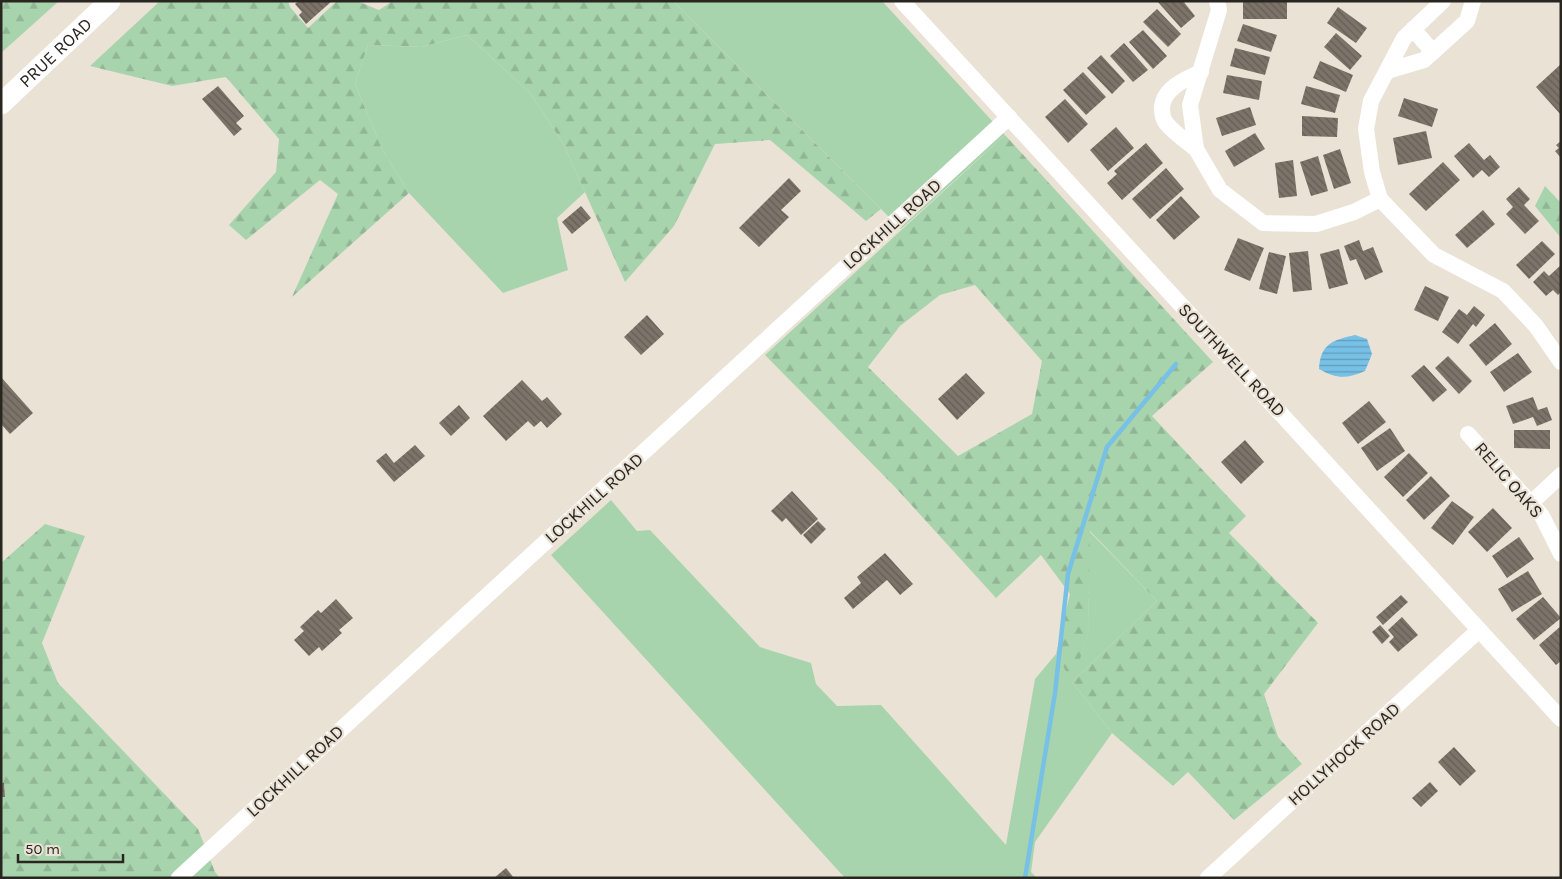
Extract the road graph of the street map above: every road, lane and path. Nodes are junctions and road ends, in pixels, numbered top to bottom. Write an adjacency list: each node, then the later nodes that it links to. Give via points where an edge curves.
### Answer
1 (110, 1): 10 (main road, PRUE ROAD)
2 (902, 1): 11 (street, SOUTHWELL ROAD)
3 (1217, 1): 9 (street, via 1219,10)
4 (1444, 1): 6 (street)
5 (1473, 1): 7 (street, via 1467,21)
6 (1413, 29): 7 (street); 8 (street, via 1404,38)
7 (1434, 52): 8 (street, via 1424,60)
8 (1387, 71): 13 (street, via 1371,101 1366,129 1372,172)
9 (1201, 72): 12 (street, via 1190,105); 12 (street, via 1169,91 1162,102 1165,122)
10 (1, 104)
11 (1009, 117): 19 (street, SOUTHWELL ROAD); 21 (street, LOCKHILL ROAD)
12 (1196, 149): 13 (street, via 1220,190 1263,223 1316,224 1354,212)
13 (1380, 199): 14 (street, via 1434,255 1503,291 1536,326)
14 (1561, 362)
15 (1468, 434): 17 (street, RELIC OAKS)
16 (1561, 475): 17 (street)
17 (1531, 503): 18 (street, RELIC OAKS, via 1542,516)
18 (1561, 554)
19 (1480, 630): 20 (street, SOUTHWELL ROAD); 22 (street, HOLLYHOCK ROAD)
20 (1561, 718)
21 (178, 878)
22 (1208, 878)

